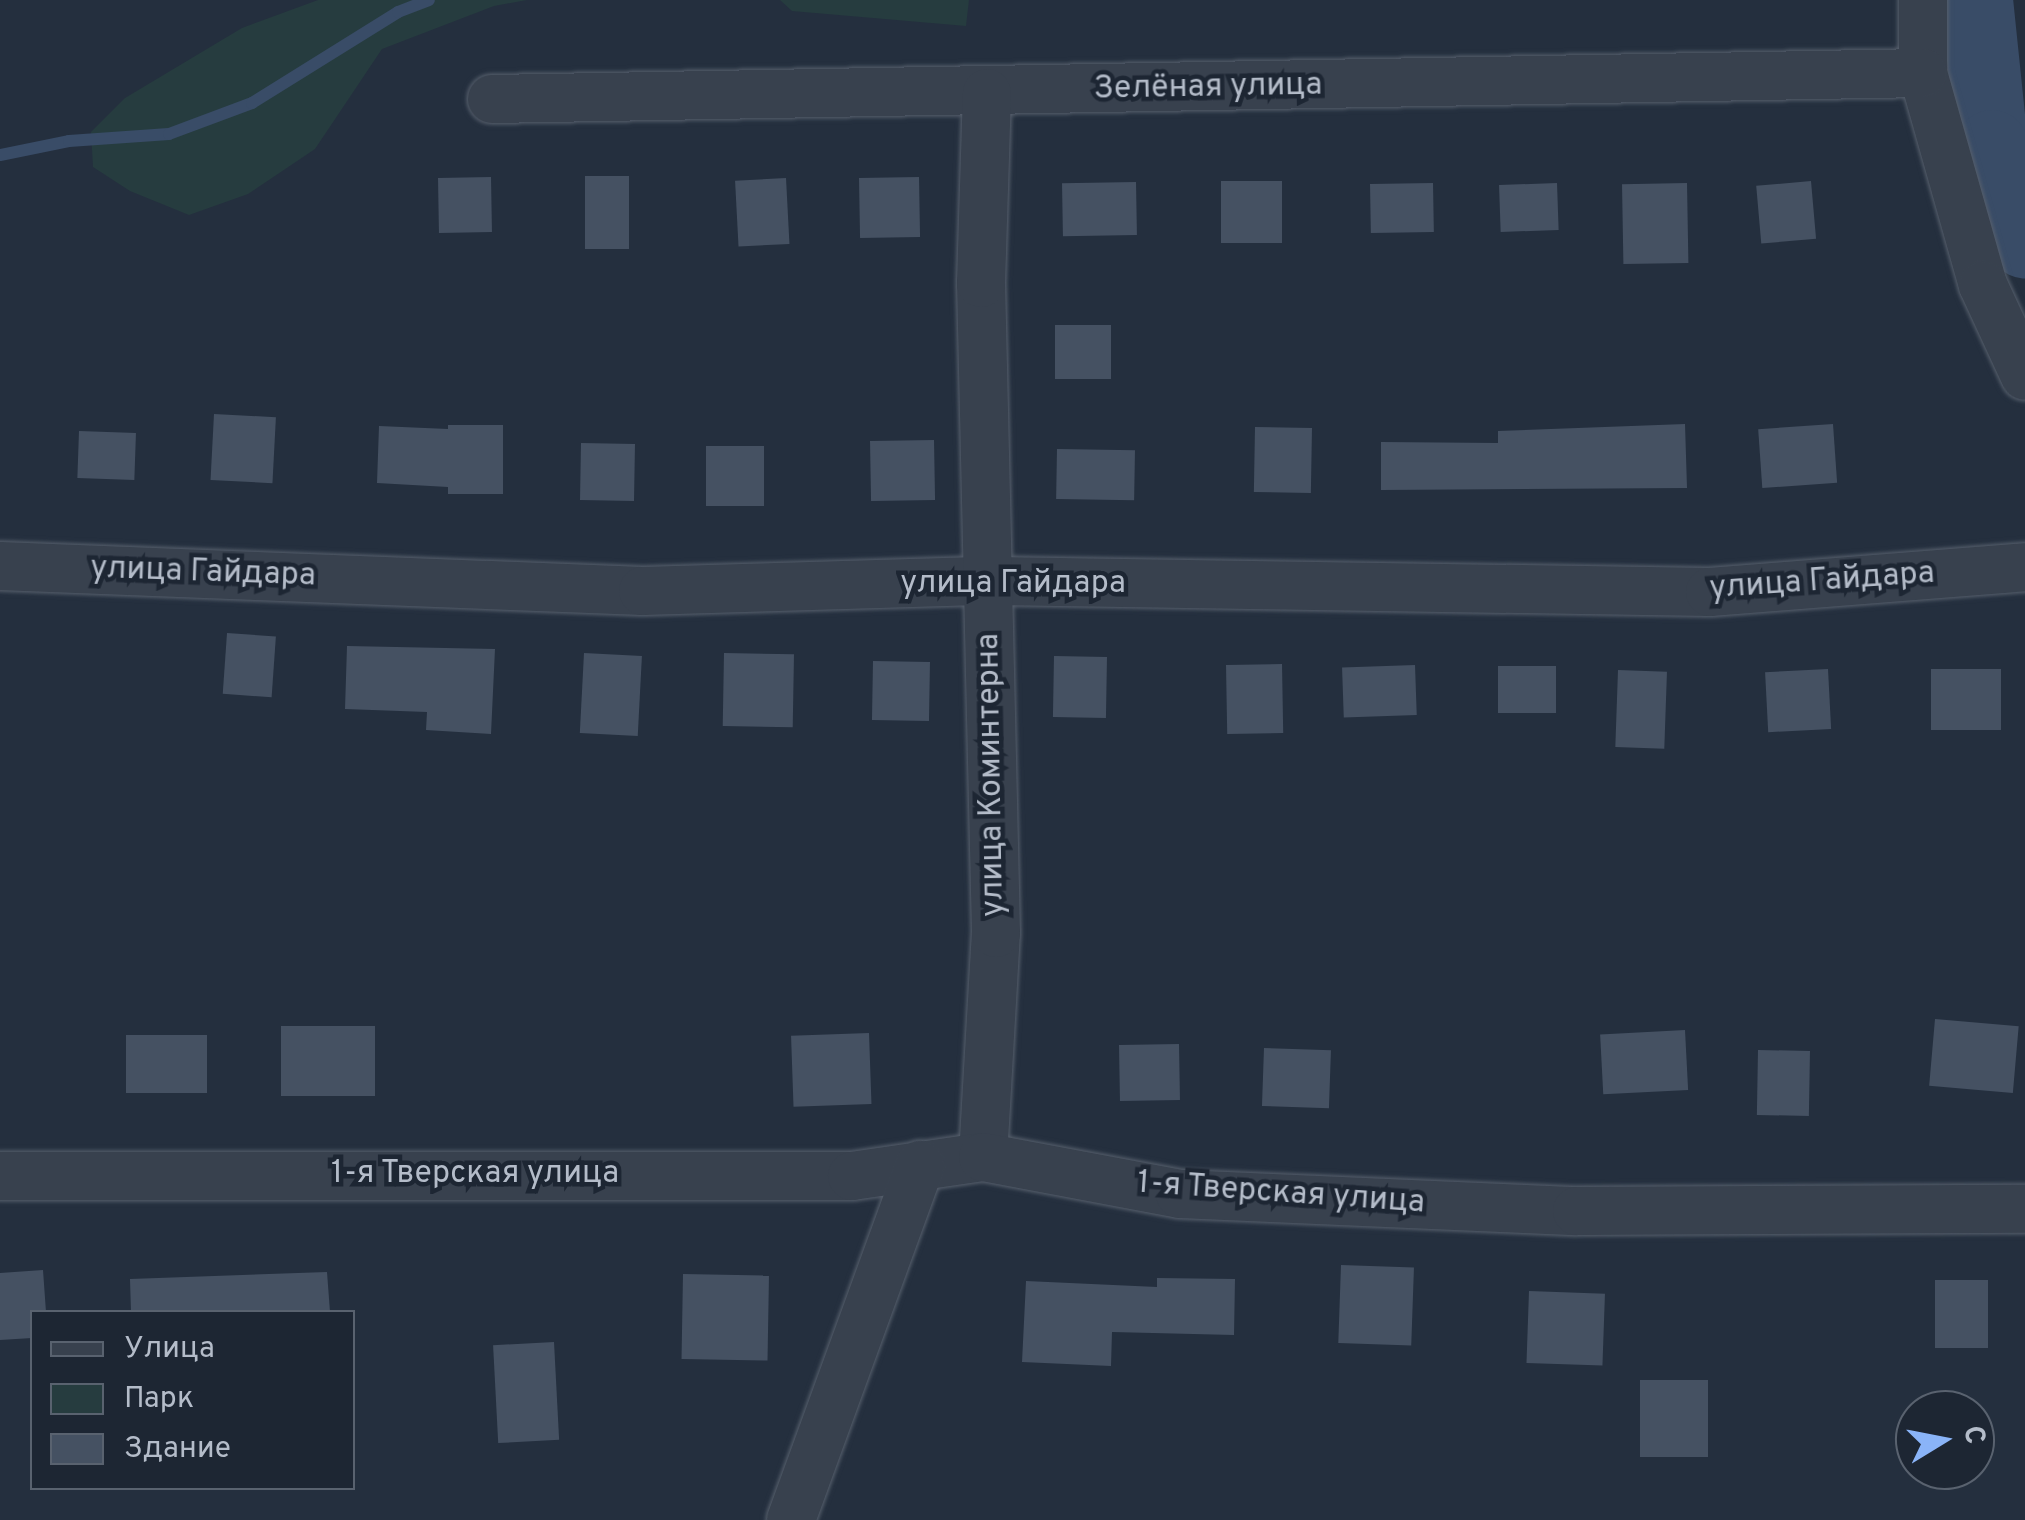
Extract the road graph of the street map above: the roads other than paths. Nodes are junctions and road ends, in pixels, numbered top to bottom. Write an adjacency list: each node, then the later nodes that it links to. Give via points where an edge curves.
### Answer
1 (1923, 0): 2 (street)
2 (1923, 73): 3 (street, Зелёная улица); 5 (street, via 1984,285)
3 (986, 93): 4 (street, Зелёная улица); 8 (street, улица Коминтерна)
4 (492, 99)
5 (2025, 376)
6 (0, 566): 8 (street, улица Гайдара, via 643,591)
7 (2025, 567): 8 (street, улица Гайдара, via 1710,592)
8 (986, 581): 9 (street, улица Коминтерна, via 996,933)
9 (983, 1156): 10 (street, 1-я Тверская улица); 12 (street, 1-я Тверская улица, via 1200,1195 1576,1212)
10 (920, 1165): 11 (street, 1-я Тверская улица, via 852,1176); 13 (street)
11 (0, 1176)
12 (2025, 1209)
13 (791, 1520)

